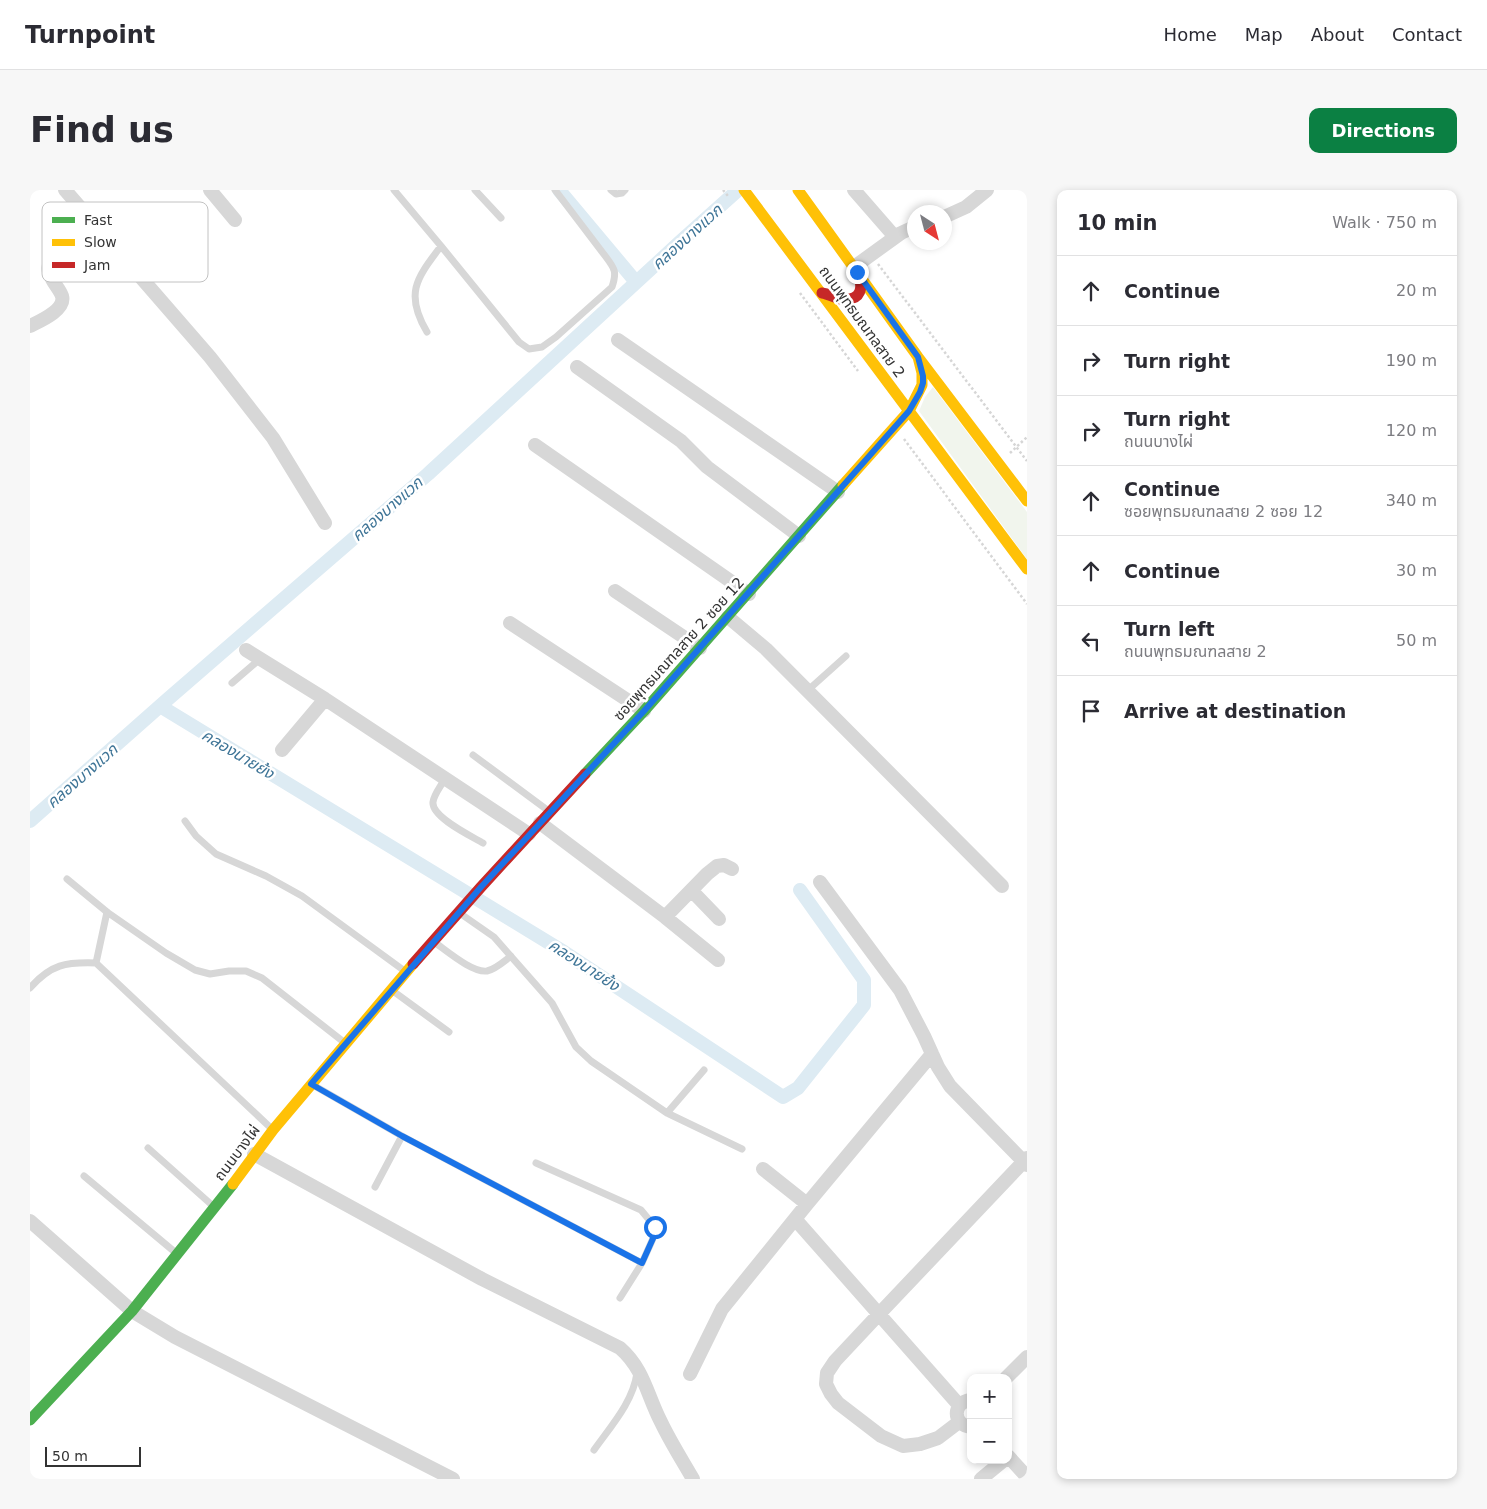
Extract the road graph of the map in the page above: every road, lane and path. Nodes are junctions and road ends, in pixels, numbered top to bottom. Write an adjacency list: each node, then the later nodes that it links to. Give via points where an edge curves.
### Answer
1 (65, 190): 12 (street)
2 (210, 190): 15 (street)
3 (394, 190): 18 (lane)
4 (555, 190): 18 (lane, via 613,266 616,275 612,286 542,347 529,349 518,342)
5 (611, 190): 6 (lane, via 616,194)
6 (625, 190)
7 (744, 190): 23 (street, ถนนพุทธมณฑลสาย 2)
8 (854, 190): 17 (street)
9 (987, 190): 13 (street)
10 (477, 192): 14 (lane)
11 (801, 195): 20 (street, ถนนพุทธมณฑลสาย 2)
12 (75, 202)
13 (952, 213)
14 (501, 218)
15 (235, 220)
16 (907, 230): 17 (street)
17 (895, 237): 19 (street)
18 (441, 246): 25 (lane, via 414,289 416,305)
19 (867, 258): 20 (street); 33 (path, via 878,264)
20 (856, 269): 23 (street, via 861,282 858,295 846,299); 27 (street, ถนนพุทธมณฑลสาย 2)
21 (54, 282): 24 (street, via 62,303 58,309)
22 (145, 282): 38 (street, via 210,357 273,438)
23 (822, 293): 29 (street, ถนนพุทธมณฑลสาย 2)
24 (30, 326)
25 (427, 332)
26 (618, 340): 36 (street)
27 (918, 357): 29 (street, ซอยพุทธมณฑลสาย 2 ซอย 12, via 923,383); 35 (street, ถนนพุทธมณฑลสาย 2)
28 (577, 367): 39 (street, via 681,441 707,467)
29 (909, 411): 36 (street, ซอยพุทธมณฑลสาย 2 ซอย 12); 40 (street, ถนนพุทธมณฑลสาย 2)
30 (1027, 437): 33 (path)
31 (905, 440): 43 (path)
32 (535, 445): 42 (street)
33 (1016, 447): 34 (path); 35 (path)
34 (1027, 461)
35 (998, 463): 37 (street, ถนนพุทธมณฑลสาย 2)
36 (838, 492): 39 (street, ซอยพุทธมณฑลสาย 2 ซอย 12)
37 (1026, 496)
38 (325, 523)
39 (800, 536): 42 (street, ซอยพุทธมณฑลสาย 2 ซอย 12)
40 (1027, 569)
41 (614, 590): 46 (street)
42 (749, 594): 44 (street, ซอยพุทธมณฑลสาย 2 ซอย 12)
43 (1027, 604)
44 (728, 617): 46 (street, ซอยพุทธมณฑลสาย 2 ซอย 12); 51 (street, via 766,648)
45 (510, 623): 53 (street)
46 (700, 648): 53 (street, ซอยพุทธมณฑลสาย 2 ซอย 12)
47 (246, 650): 49 (street)
48 (846, 656): 51 (lane)
49 (260, 659): 50 (lane); 52 (street)
50 (232, 683)
51 (807, 691): 65 (street)
52 (325, 699): 54 (street); 56 (street)
53 (644, 711): 57 (street, ซอยพุทธมณฑลสาย 2 ซอย 12)
54 (282, 750)
55 (472, 755): 57 (lane)
56 (445, 778): 60 (street); 61 (lane, via 433,801 433,808)
57 (550, 812): 59 (street, ซอยพุทธมณฑลสาย 2 ซอย 12)
58 (185, 821): 76 (lane, via 216,854 302,896)
59 (540, 823): 60 (street, ซอยพุทธมณฑลสาย 2 ซอย 12); 70 (street)
60 (529, 834): 67 (street, ซอยพุทธมณฑลสาย 2 ซอย 12)
61 (482, 843)
62 (732, 869): 66 (street, via 717,866)
63 (67, 879): 68 (lane)
64 (820, 882): 81 (street, via 900,990)
65 (1002, 886)
66 (692, 891): 70 (street); 71 (street)
67 (467, 902): 69 (street, ถนนบางไผ่)
68 (107, 912): 75 (lane); 80 (lane, via 195,970 210,974 246,971 262,978)
69 (459, 912): 72 (street, ถนนบางไผ่); 73 (lane, via 494,937)
70 (665, 917): 74 (street)
71 (718, 919)
72 (433, 941): 73 (lane, via 471,967 485,971); 76 (street, ถนนบางไผ่)
73 (511, 956): 84 (lane, via 552,1003 576,1046 591,1061)
74 (718, 960)
75 (96, 963): 77 (lane, via 73,962 59,966); 85 (lane)
76 (406, 972): 78 (street, ถนนบางไผ่)
77 (30, 988)
78 (391, 990): 79 (lane); 80 (street, ถนนบางไผ่)
79 (449, 1032)
80 (345, 1043): 83 (street, ถนนบางไผ่)
81 (932, 1054): 90 (street, via 950,1086); 95 (street)
82 (704, 1070): 84 (lane)
83 (311, 1084): 85 (street, ถนนบางไผ่); 86 (lane)
84 (666, 1113): 88 (lane)
85 (273, 1130): 89 (street, ถนนบางไผ่)
86 (402, 1136): 94 (lane); 100 (lane)
87 (148, 1148): 96 (lane)
88 (742, 1149)
89 (254, 1154): 96 (street, ถนนบางไผ่); 105 (street, via 482,1279 620,1348)
90 (1026, 1162): 103 (street)
91 (536, 1163): 100 (lane, via 641,1210 655,1227)
92 (763, 1169): 95 (street)
93 (84, 1176): 99 (lane)
94 (375, 1187)
95 (807, 1204): 97 (street)
96 (215, 1208): 99 (street, ถนนบางไผ่)
97 (795, 1219): 103 (street); 106 (street, via 722,1308)
98 (30, 1221): 102 (street)
99 (178, 1255): 102 (street, ถนนบางไผ่)
100 (642, 1263): 101 (lane)
101 (620, 1298)
102 (132, 1311): 109 (street, ถนนบางไผ่); 115 (street, via 175,1337)
103 (880, 1313): 108 (street); 110 (street, via 827,1373 826,1384 831,1394 882,1436 903,1446 938,1438)
104 (1027, 1357): 107 (street)
105 (637, 1367): 111 (lane, via 630,1398); 116 (street, via 660,1420)
106 (690, 1374)
107 (1010, 1374)
108 (965, 1402): 110 (street, via 956,1412 957,1419)
109 (30, 1420)
110 (965, 1424)
111 (594, 1450)
112 (1012, 1461): 114 (street)
113 (999, 1464): 117 (street)
114 (1027, 1477)
115 (453, 1479)
116 (693, 1479)
117 (982, 1479)

